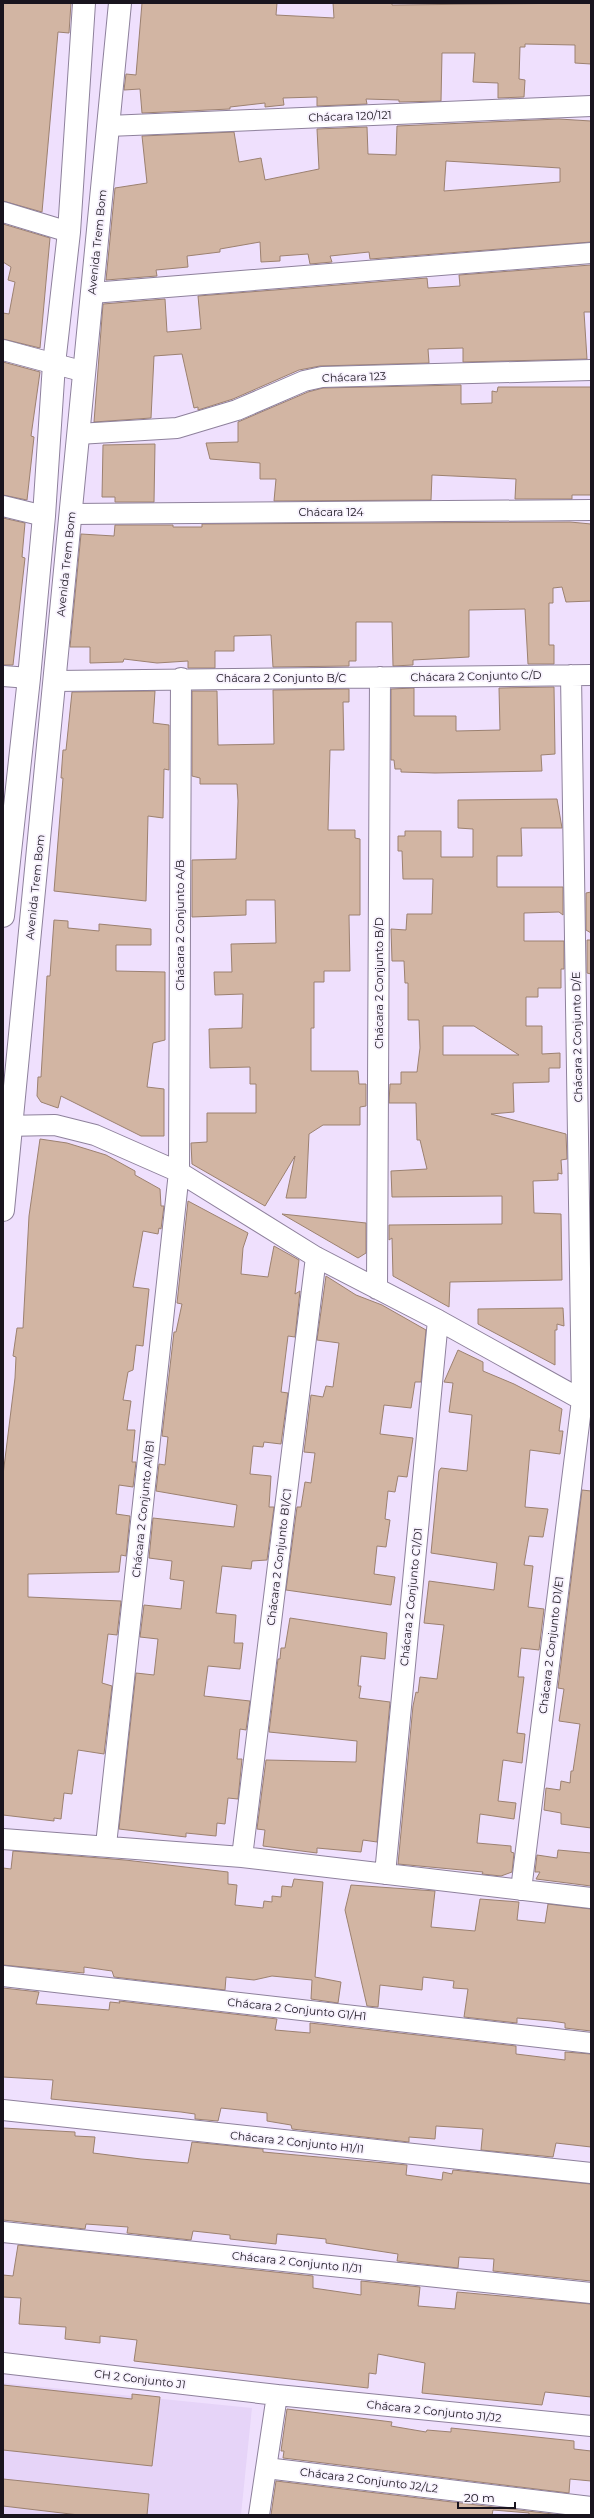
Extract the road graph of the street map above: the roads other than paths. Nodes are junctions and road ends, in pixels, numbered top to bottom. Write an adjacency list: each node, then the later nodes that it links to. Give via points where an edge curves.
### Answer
1 (84, 3): 6 (street)
2 (120, 3): 4 (street, Avenida Trem Bom)
3 (591, 106): 4 (street, Chácara 120/121)
4 (108, 126): 8 (street, Avenida Trem Bom)
5 (3, 212): 6 (street)
6 (69, 232): 10 (street)
7 (591, 252): 8 (street)
8 (92, 292): 12 (street, Avenida Trem Bom)
9 (3, 350): 10 (street)
10 (54, 364): 12 (street); 17 (street)
11 (591, 370): 13 (street, Chácara 123, via 322,377 237,410 177,428)
12 (84, 372): 13 (street, Avenida Trem Bom)
13 (78, 434): 16 (street, Avenida Trem Bom)
14 (3, 506): 17 (street)
15 (591, 510): 16 (street, Chácara 124)
16 (71, 514): 24 (street, Avenida Trem Bom)
17 (44, 516): 22 (street)
18 (572, 675): 19 (street, Chácara 2 Conjunto C/D); 21 (street, Chácara 2 Conjunto C/D); 33 (street, Chácara 2 Conjunto D/E)
19 (591, 675)
20 (3, 676): 22 (street)
21 (380, 677): 23 (street, Chácara 2 Conjunto B/C); 31 (street, Chácara 2 Conjunto B/D)
22 (29, 678): 25 (street)
23 (182, 678): 24 (street, Chácara 2 Conjunto B/C); 28 (street, Chácara 2 Conjunto A/B)
24 (54, 681): 27 (street, Avenida Trem Bom)
25 (7, 854): 26 (street)
26 (3, 916)
27 (7, 1126): 28 (street, via 55,1125 95,1135); 29 (street, Avenida Trem Bom)
28 (179, 1172): 30 (street); 35 (street, Chácara 2 Conjunto A1/B1)
29 (3, 1210)
30 (316, 1257): 31 (street); 36 (street, Chácara 2 Conjunto B1/C1)
31 (377, 1289): 32 (street)
32 (438, 1320): 33 (street); 37 (street, Chácara 2 Conjunto C1/D1)
33 (586, 1402): 38 (street, Chácara 2 Conjunto D1/E1)
34 (3, 1839): 35 (street)
35 (106, 1845): 36 (street)
36 (242, 1857): 37 (street)
37 (385, 1874): 38 (street)
38 (521, 1890): 39 (street)
39 (591, 1898)
40 (3, 1976): 41 (street, Chácara 2 Conjunto G1/H1)
41 (591, 2043)
42 (3, 2110): 43 (street, Chácara 2 Conjunto H1/I1)
43 (591, 2173)
44 (3, 2232): 45 (street, Chácara 2 Conjunto I1/J1)
45 (591, 2293)
46 (3, 2363): 47 (street, CH 2 Conjunto J1)
47 (277, 2395): 48 (street, Chácara 2 Conjunto J1/J2); 49 (street)
48 (591, 2426)
49 (266, 2468): 50 (street, Chácara 2 Conjunto J2/L2); 51 (street)
50 (591, 2507)
51 (259, 2515)

